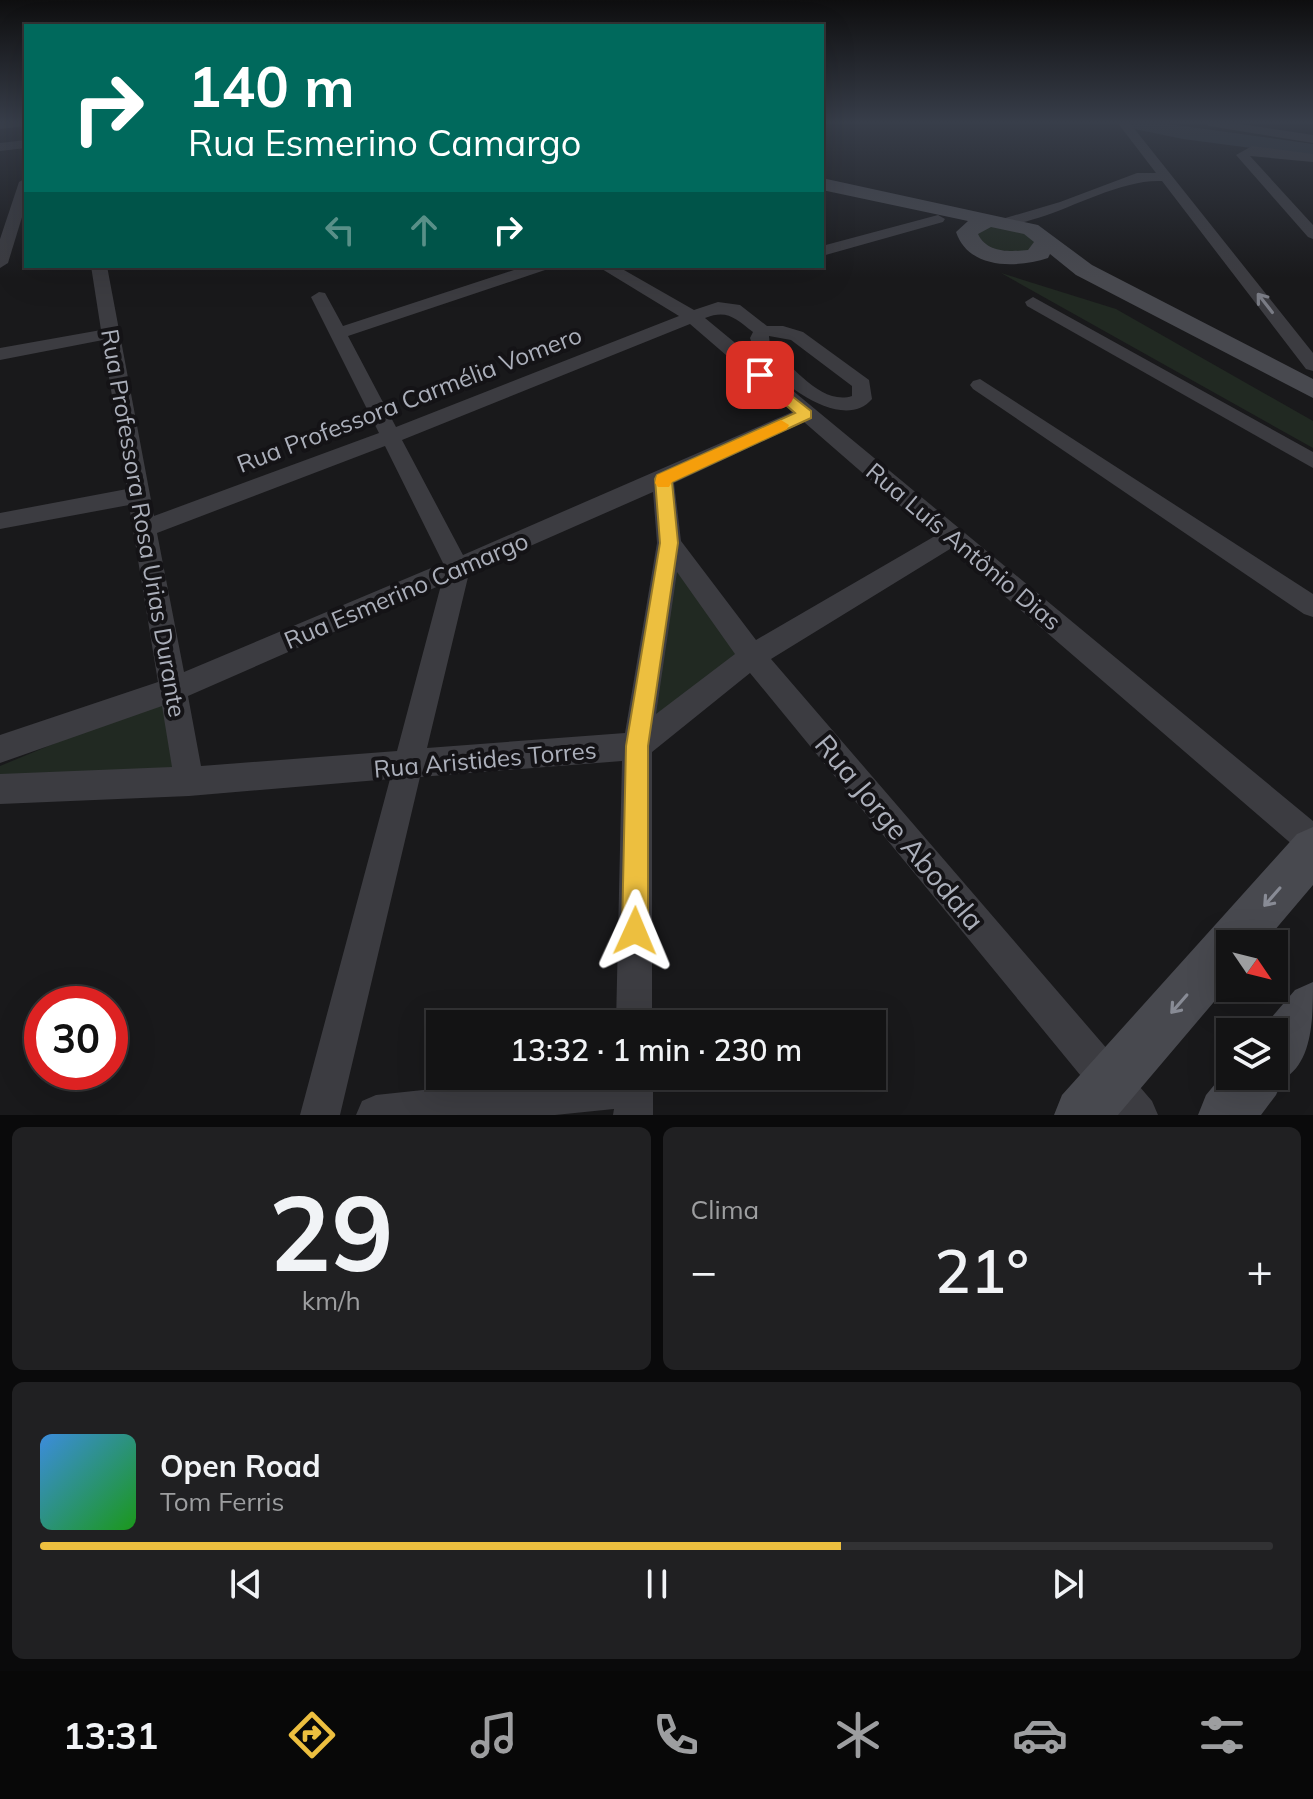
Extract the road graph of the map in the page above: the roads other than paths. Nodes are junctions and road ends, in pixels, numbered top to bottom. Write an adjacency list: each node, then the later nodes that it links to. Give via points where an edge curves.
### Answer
1 (1165, 174): 4 (street)
2 (1257, 174): 9 (street)
3 (1142, 176): 4 (street); 8 (street)
4 (1167, 177): 25 (street, one-way to 4)
5 (22, 183): 14 (street)
6 (824, 187): 7 (main road); 8 (main road)
7 (938, 219): 10 (main road); 12 (street)
8 (1003, 222): 10 (main road, via 973,226); 11 (main road, via 1031,229)
9 (1313, 234)
10 (968, 239): 13 (main road)
11 (1045, 241): 13 (main road, via 1044,250 1035,256); 27 (main road, via 1084,270)
12 (824, 250)
13 (999, 256): 28 (main road, via 1113,296)
14 (0, 263)
15 (99, 268): 22 (street, Rua Professora Rosa Urias Durante)
16 (536, 268): 23 (street)
17 (608, 268): 20 (street, Rua Luís Antônio Dias)
18 (319, 297): 23 (street)
19 (1033, 302): 31 (street)
20 (691, 316): 21 (street, Rua Professora Carmélia Vomero, via 730,307); 29 (street, Rua Luís Antônio Dias); 30 (street, Rua Professora Carmélia Vomero)
21 (763, 331): 21 (street, via 797,336 862,384 862,399 843,407 823,401 762,348)
22 (112, 333): 24 (street); 33 (street, Rua Professora Rosa Urias Durante)
23 (337, 334): 30 (street)
24 (0, 354)
25 (1313, 365)
26 (980, 385): 39 (street)
27 (1313, 390)
28 (1313, 403)
29 (805, 414): 32 (street, Rua Esmerino Camargo); 36 (street, Rua Luís Antônio Dias)
30 (392, 436): 35 (street, Rua Professora Carmélia Vomero); 38 (street)
31 (1313, 461)
32 (663, 479): 37 (street); 38 (street, Rua Esmerino Camargo)
33 (139, 495): 34 (street); 35 (street, Rua Professora Rosa Urias Durante)
34 (0, 521)
35 (145, 528): 41 (street, Rua Professora Rosa Urias Durante)
36 (954, 536): 40 (street); 47 (street, Rua Luís Antônio Dias)
37 (669, 543): 40 (street, Rua Jorge Abodala); 42 (street)
38 (458, 568): 41 (street, Rua Esmerino Camargo); 44 (street)
39 (1313, 607)
40 (752, 656): 42 (street); 56 (street, Rua Jorge Abodala)
41 (172, 690): 43 (street, Rua Esmerino Camargo); 45 (street, Rua Professora Rosa Urias Durante)
42 (637, 746): 44 (street, Rua Aristides Torres); 52 (street)
43 (0, 749)
44 (409, 766): 45 (street, Rua Aristides Torres); 57 (street)
45 (189, 781): 46 (street, Rua Aristides Torres)
46 (0, 789)
47 (1313, 842)
48 (1313, 850): 49 (main road, one-way to 49)
49 (1243, 930)
50 (1216, 964): 56 (main road, one-way to 56)
51 (1313, 1008): 53 (main road)
52 (634, 1010)
53 (1288, 1039)
54 (1246, 1090): 59 (main road)
55 (633, 1093): 58 (street)
56 (1110, 1104)
57 (320, 1115)
58 (376, 1115)
59 (1226, 1115)

